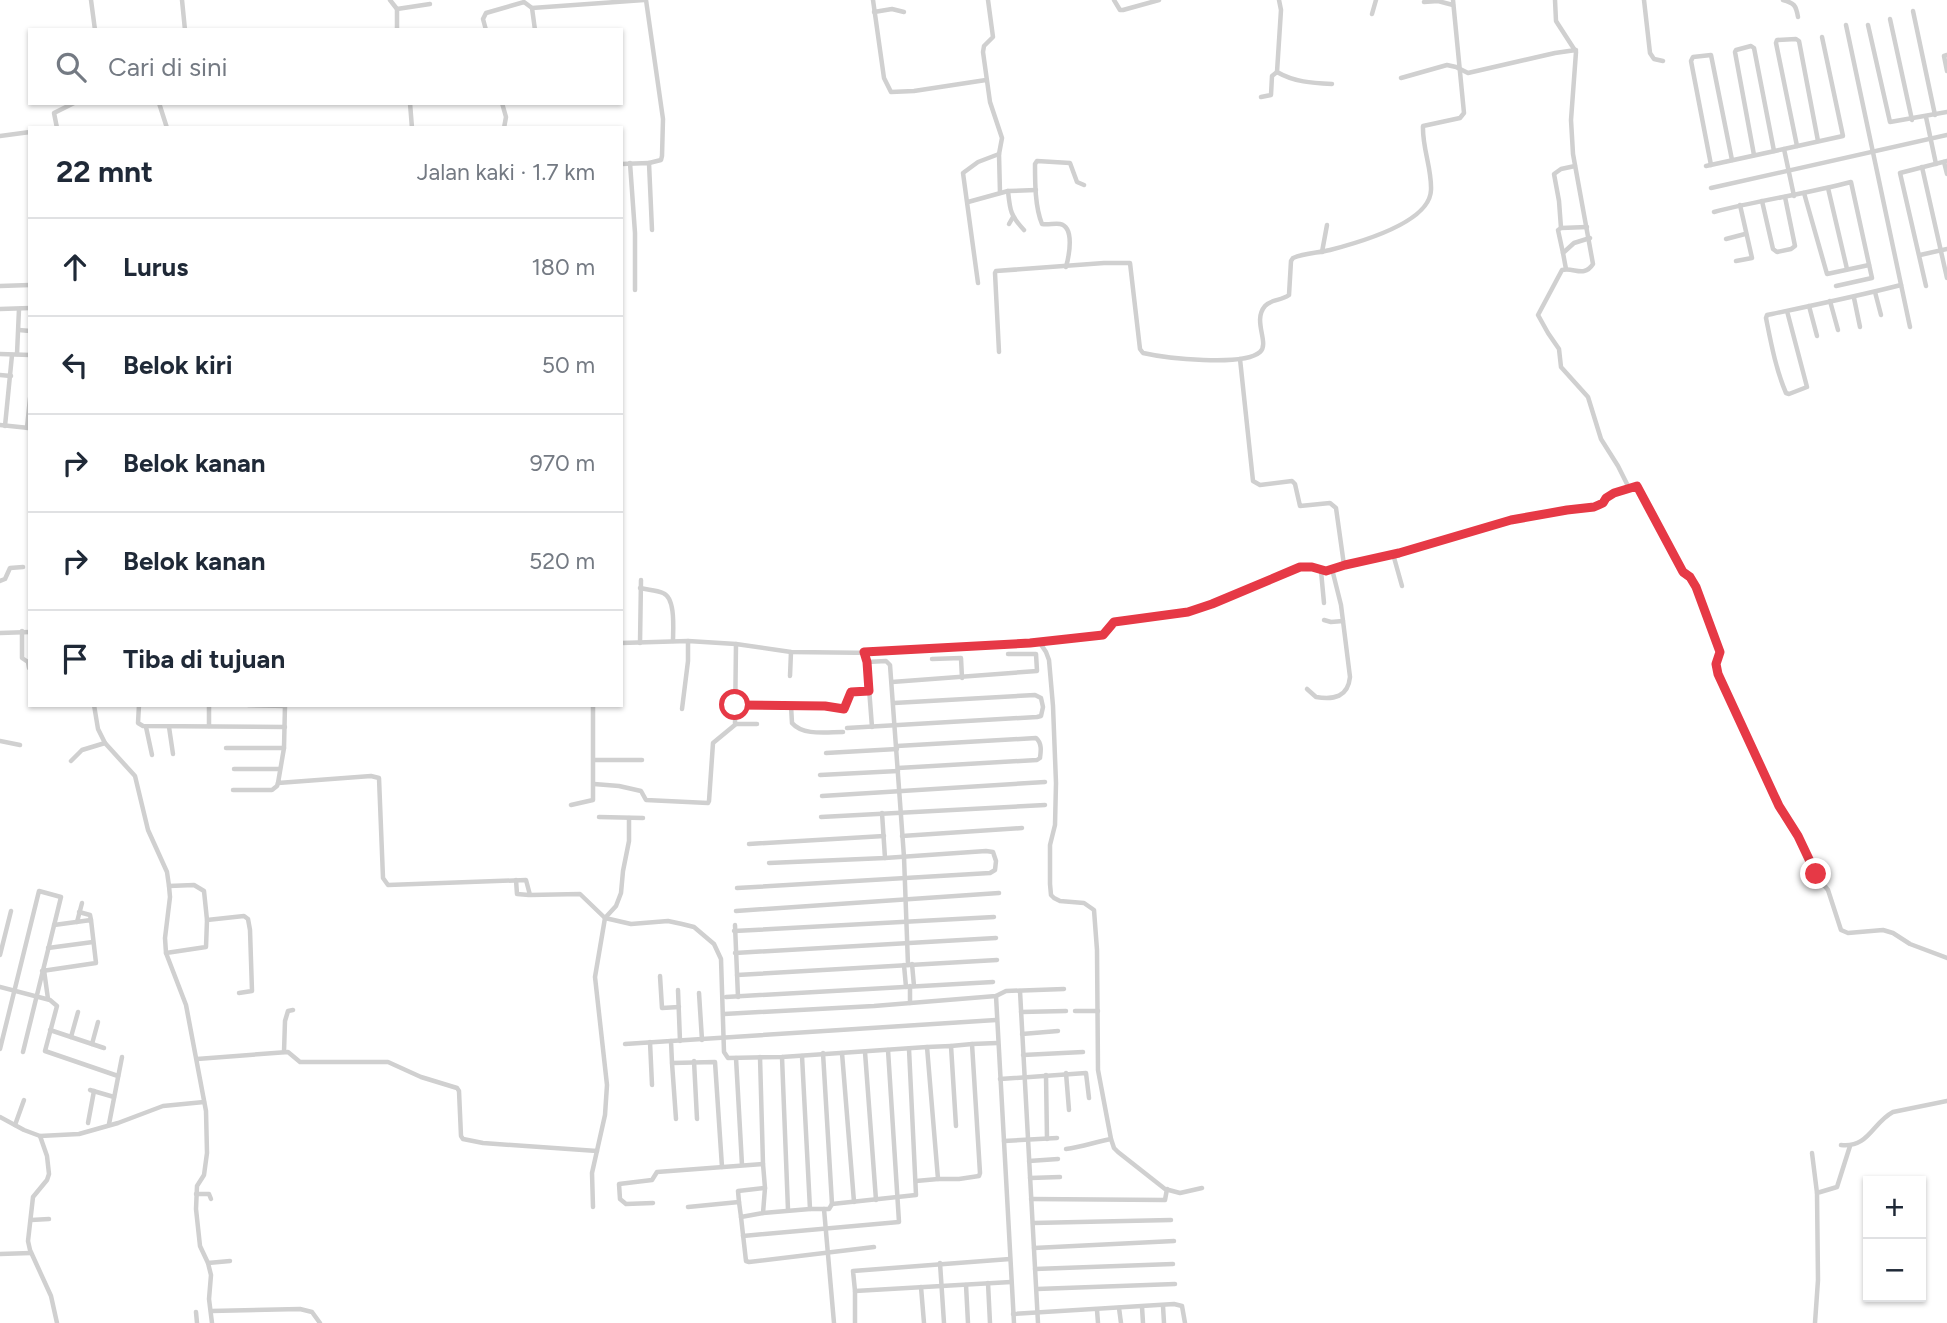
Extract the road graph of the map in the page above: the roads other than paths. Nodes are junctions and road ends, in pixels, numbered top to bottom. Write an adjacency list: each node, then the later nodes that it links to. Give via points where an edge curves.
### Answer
1 (91, 0): 28 (street)
2 (182, 0): 29 (street)
3 (390, 0): 19 (street)
4 (645, 0): 18 (street); 72 (street, via 663,119 661,160)
5 (873, 0): 21 (street)
6 (988, 0): 41 (street, via 993,33 983,49)
7 (1114, 0): 8 (street, via 1123,10)
8 (1159, 0)
9 (1279, 0): 39 (street)
10 (1376, 0): 23 (street)
11 (1555, 0): 34 (street, via 1556,21)
12 (1644, 0): 36 (street, via 1650,53)
13 (1783, 0): 24 (street, via 1796,5)
14 (524, 1): 18 (street); 31 (street, via 486,13)
15 (1424, 2): 16 (street)
16 (1453, 2): 37 (street)
17 (430, 4): 19 (street)
18 (532, 8): 32 (street)
19 (397, 9): 30 (street)
20 (1913, 11): 51 (street)
21 (874, 12): 22 (street); 41 (street, via 884,79 891,92)
22 (904, 12)
23 (1372, 14)
24 (1798, 17)
25 (1891, 19): 53 (street)
26 (1846, 25): 66 (street)
27 (1868, 25): 53 (street, via 1890,122)
28 (95, 28)
29 (185, 28)
30 (397, 28)
31 (485, 28)
32 (535, 28)
33 (1822, 37): 62 (street, via 1843,136)
34 (1576, 50): 37 (street, via 1468,73); 75 (street, via 1571,120)
35 (1947, 55): 38 (street)
36 (1663, 61)
37 (1460, 70): 40 (street, via 1447,65); 103 (street, via 1463,116 1423,128 1431,190 1422,211 1384,234)
38 (1947, 71)
39 (1277, 72): 42 (street, via 1311,84); 43 (street, via 1272,76 1271,95)
40 (1401, 78)
41 (986, 80): 67 (street, via 1002,138)
42 (1332, 83)
43 (1261, 97)
44 (52, 105): 50 (street)
45 (70, 105): 50 (street)
46 (160, 105): 55 (street)
47 (410, 105): 56 (street)
48 (503, 105): 57 (street)
49 (1947, 112): 51 (street)
50 (54, 113): 54 (street)
51 (1935, 115): 52 (street)
52 (1926, 117): 53 (street); 61 (street)
53 (1912, 120)
54 (55, 126)
55 (166, 126)
56 (412, 126)
57 (504, 126)
58 (28, 132): 60 (street)
59 (1947, 135): 61 (street)
60 (0, 136)
61 (1930, 138): 66 (street); 74 (street)
62 (1818, 141): 63 (street); 63 (street, via 1799,41 1777,40)
63 (1797, 146): 64 (street)
64 (1783, 149): 65 (street); 77 (street)
65 (1774, 150): 68 (street); 68 (street, via 1751,46 1735,52)
66 (1872, 151): 77 (street); 114 (street)
67 (999, 154): 84 (street); 89 (street, via 963,172)
68 (1754, 155): 69 (street)
69 (1732, 160): 69 (street, via 1711,55 1693,57 1690,61 1708,165)
70 (1946, 161): 74 (street); 78 (street)
71 (630, 163): 72 (street); 73 (street); 118 (street)
72 (649, 163): 97 (street)
73 (623, 164)
74 (1936, 164): 76 (street)
75 (1575, 166): 95 (street); 96 (street, via 1554,174)
76 (1922, 167): 102 (street); 105 (street, via 1900,173)
77 (1789, 170): 80 (street); 86 (street)
78 (1947, 174)
79 (1084, 185): 82 (street, via 1077,183 1070,163 1037,161)
80 (1711, 188)
81 (1828, 188): 85 (street); 107 (street, via 1851,181); 110 (street)
82 (1036, 190): 83 (street); 108 (street, via 1042,225 1062,224 1068,230)
83 (1009, 191): 84 (street); 92 (street)
84 (1000, 193): 89 (street)
85 (1804, 193): 86 (street); 110 (street, via 1827,274)
86 (1794, 196): 87 (street)
87 (1785, 197): 88 (street); 88 (street, via 1795,246 1777,252)
88 (1762, 201): 90 (street)
89 (968, 202): 112 (street)
90 (1740, 205): 91 (street); 99 (street)
91 (1714, 212)
92 (1013, 217): 93 (street); 98 (street)
93 (1009, 224)
94 (1327, 225): 103 (street)
95 (1587, 227): 96 (street); 100 (street)
96 (1561, 228): 104 (street)
97 (652, 230)
98 (1024, 230)
99 (1745, 234): 101 (street); 106 (street, via 1752,258)
100 (1590, 238): 104 (street, via 1573,243); 109 (street, via 1592,268 1576,272)
101 (1726, 239)
102 (1944, 249): 105 (street); 111 (street)
103 (1321, 252): 138 (street, via 1291,261 1289,296 1270,302 1258,318 1262,349)
104 (1563, 253): 109 (street)
105 (1920, 255): 117 (street)
106 (1736, 261)
107 (1869, 265): 110 (street); 116 (street, via 1872,278)
108 (1066, 267): 134 (street, via 995,273); 138 (street, via 1131,265 1143,353)
109 (1566, 268): 145 (street, via 1538,316 1559,349 1561,367 1588,397 1601,439)
110 (1847, 269)
111 (1947, 278)
112 (978, 283)
113 (28, 285): 115 (street)
114 (1901, 285): 119 (street); 129 (street)
115 (0, 286)
116 (1836, 286)
117 (1926, 286)
118 (635, 290)
119 (1875, 292): 120 (street); 127 (street)
120 (1854, 297): 121 (street); 128 (street)
121 (1830, 301): 122 (street); 131 (street)
122 (1809, 306): 126 (street); 133 (street)
123 (28, 308): 125 (street)
124 (0, 309): 125 (street)
125 (19, 309): 130 (street)
126 (1787, 311): 126 (street, via 1807,385 1789,394 1783,388 1766,318)
127 (1881, 315)
128 (1860, 327)
129 (1910, 327)
130 (19, 330): 132 (street); 136 (street)
131 (1838, 330)
132 (28, 331)
133 (1817, 336)
134 (999, 352)
135 (0, 354): 136 (street)
136 (15, 355): 137 (street); 140 (street)
137 (28, 355)
138 (1240, 359): 147 (street, via 1253,481 1260,485 1292,481 1301,507 1333,504)
139 (0, 375): 140 (street)
140 (11, 376): 142 (street)
141 (0, 395): 142 (street)
142 (9, 395): 143 (street)
143 (3, 425): 144 (street)
144 (28, 428)
145 (1629, 488): 146 (street, via 1594,507 1511,520); 257 (street, via 1637,486 1683,572 1696,587 1720,652 1718,674 1779,806 1828,890 1841,930 1889,932)
146 (1394, 554): 147 (street); 153 (street)
147 (1345, 565): 149 (street)
148 (23, 567): 152 (street, via 10,568)
149 (1332, 569): 150 (street); 157 (street)
150 (1321, 571): 155 (street); 163 (street, via 1300,567 1188,612 1118,621 1103,635)
151 (641, 580): 154 (street)
152 (0, 581)
153 (1402, 586)
154 (640, 588): 162 (street, via 670,598); 165 (street)
155 (1324, 603)
156 (1324, 620): 157 (street)
157 (1343, 621): 176 (street, via 1349,685 1334,697 1316,697)
158 (22, 632): 159 (street); 160 (street); 172 (street, via 22,659)
159 (28, 632)
160 (0, 633)
161 (688, 641): 162 (street); 166 (street); 186 (street)
162 (673, 642): 165 (street)
163 (1039, 642): 168 (street); 282 (street, via 1049,660 1053,706 1055,825 1050,884 1054,898 1084,903 1094,911)
164 (623, 643): 165 (street)
165 (640, 643)
166 (736, 644): 167 (street); 179 (street)
167 (791, 652): 168 (street); 173 (street)
168 (864, 652): 171 (street)
169 (1008, 654): 174 (street, via 1036,654 1037,671)
170 (932, 659): 174 (street, via 961,658)
171 (867, 662): 175 (street, via 888,662); 177 (street)
172 (28, 663)
173 (790, 676)
174 (962, 678): 175 (street)
175 (892, 682): 178 (street)
176 (1307, 689)
177 (869, 691): 180 (street, via 851,692 844,709); 194 (street)
178 (894, 703): 189 (street); 189 (street, via 1035,695 1043,707 1037,717)
179 (735, 705): 180 (street); 187 (street)
180 (791, 706): 194 (street, via 792,723 798,729)
181 (94, 707): 196 (street)
182 (139, 707): 191 (street, via 138,723)
183 (209, 707): 190 (street)
184 (285, 707): 193 (street)
185 (593, 707): 204 (street)
186 (682, 709)
187 (736, 724): 188 (street); 213 (street, via 713,743 708,803 646,800 641,791)
188 (757, 724)
189 (895, 725): 194 (street); 198 (street)
190 (209, 726): 192 (street); 193 (street)
191 (146, 727): 192 (street); 203 (street)
192 (169, 727): 202 (street)
193 (285, 727): 200 (street)
194 (872, 727)
195 (0, 741): 197 (street)
196 (106, 743): 206 (street, via 82,750); 234 (street, via 135,776 148,830)
197 (20, 745)
198 (897, 747): 201 (street); 209 (street); 209 (street, via 1036,738 1041,748 1037,760)
199 (226, 748): 200 (street)
200 (284, 748): 208 (street)
201 (826, 752)
202 (173, 754)
203 (152, 755)
204 (594, 760): 205 (street); 213 (street)
205 (642, 760)
206 (71, 761)
207 (234, 769): 208 (street)
208 (279, 769): 212 (street)
209 (898, 770): 210 (street); 215 (street)
210 (820, 775)
211 (1045, 782): 215 (street)
212 (278, 783): 214 (street, via 272,790); 233 (street, via 379,778 383,878 388,885)
213 (594, 784): 217 (street, via 593,801)
214 (233, 790)
215 (900, 792): 216 (street); 219 (street)
216 (822, 796)
217 (571, 805)
218 (1045, 805): 219 (street)
219 (901, 812): 220 (street); 227 (street)
220 (883, 813): 222 (street); 226 (street)
221 (599, 817): 223 (street)
222 (821, 817)
223 (629, 818): 224 (street); 244 (street, via 621,893)
224 (643, 818)
225 (1021, 828): 227 (street)
226 (884, 836): 228 (street); 230 (street)
227 (902, 836): 229 (street)
228 (749, 844)
229 (904, 857): 230 (street); 232 (street); 232 (street, via 986,851 993,852 996,861 990,873)
230 (885, 858): 231 (street)
231 (769, 863)
232 (905, 878): 235 (street); 238 (street)
233 (516, 880): 237 (street, via 527,880); 237 (street, via 517,894)
234 (169, 886): 246 (street, via 194,885 204,891); 254 (street)
235 (737, 888)
236 (999, 893): 238 (street)
237 (530, 895): 244 (street, via 580,894)
238 (905, 899): 240 (street); 248 (street)
239 (82, 904): 242 (street)
240 (736, 911)
241 (10, 912): 256 (street)
242 (79, 912): 245 (street, via 90,915); 247 (street)
243 (994, 917): 248 (street)
244 (605, 918): 285 (street, via 631,924 668,921 702,932 721,959); 350 (street, via 595,976 607,1085)
245 (91, 920): 247 (street); 251 (street)
246 (207, 920): 254 (street, via 206,947); 270 (street, via 248,919 252,991)
247 (77, 922): 249 (street)
248 (906, 922): 252 (street); 255 (street, via 734,928)
249 (53, 925): 253 (street); 268 (street, via 61,897 39,891)
250 (996, 938): 252 (street)
251 (93, 942): 253 (street); 260 (street, via 96,963)
252 (908, 943): 255 (street); 259 (street)
253 (48, 948): 260 (street)
254 (166, 953): 319 (street, via 186,1005)
255 (735, 953): 261 (street)
256 (0, 955)
257 (1947, 958)
258 (997, 960): 259 (street)
259 (908, 965): 261 (street); 264 (street)
260 (43, 970): 272 (street); 276 (street)
261 (737, 975): 275 (street)
262 (660, 976): 278 (street, via 662,1008)
263 (993, 982): 264 (street)
264 (910, 986): 275 (street); 277 (street)
265 (0, 988): 268 (street)
266 (1064, 989): 269 (street)
267 (678, 990): 278 (street)
268 (14, 991): 272 (street); 304 (street)
269 (1020, 991): 273 (street); 284 (street)
270 (240, 993)
271 (699, 993): 293 (street)
272 (36, 996): 276 (street); 307 (street)
273 (996, 996): 277 (street); 286 (street)
274 (726, 997): 275 (street)
275 (738, 997)
276 (48, 999): 288 (street, via 57,1006)
277 (910, 1003): 285 (street)
278 (679, 1007): 295 (street)
279 (293, 1010): 308 (street, via 285,1021)
280 (1066, 1011): 284 (street)
281 (1075, 1011): 282 (street)
282 (1099, 1011): 344 (street, via 1098,1070)
283 (78, 1012): 291 (street)
284 (1021, 1012): 290 (street)
285 (724, 1014): 292 (street)
286 (996, 1020): 292 (street); 297 (street)
287 (98, 1022): 298 (street)
288 (50, 1030): 291 (street); 324 (street, via 45,1051)
289 (1058, 1031): 290 (street)
290 (1022, 1034): 313 (street)
291 (71, 1037): 298 (street)
292 (725, 1039): 293 (street); 317 (street, via 725,1055)
293 (702, 1040): 295 (street)
294 (671, 1041): 295 (street); 296 (street); 321 (street)
295 (680, 1041)
296 (650, 1042): 299 (street); 327 (street)
297 (997, 1043): 300 (street); 326 (street)
298 (92, 1044): 303 (street)
299 (625, 1044)
300 (972, 1044): 301 (street); 359 (street, via 980,1174)
301 (951, 1046): 302 (street); 340 (street)
302 (928, 1047): 305 (street); 359 (street)
303 (104, 1048)
304 (0, 1049)
305 (909, 1049): 306 (street); 360 (street)
306 (888, 1050): 309 (street); 366 (street)
307 (23, 1052)
308 (284, 1052): 319 (street); 350 (street, via 300,1062 388,1062 455,1087 463,1139)
309 (865, 1052): 311 (street); 369 (street)
310 (1083, 1052): 313 (street)
311 (842, 1053): 312 (street); 371 (street)
312 (823, 1054): 314 (street); 373 (street)
313 (1023, 1055): 325 (street)
314 (802, 1056): 316 (street); 376 (street)
315 (122, 1057): 324 (street)
316 (782, 1057): 318 (street); 378 (street)
317 (736, 1058): 318 (street); 355 (street)
318 (760, 1058): 354 (street)
319 (197, 1059): 332 (street)
320 (694, 1061): 321 (street); 336 (street); 356 (street, via 716,1064)
321 (672, 1063): 335 (street)
322 (1066, 1073): 323 (street); 329 (street, via 1087,1074); 333 (street)
323 (1046, 1075): 325 (street); 343 (street)
324 (118, 1076): 328 (street)
325 (1025, 1076): 326 (street); 345 (street)
326 (1000, 1079): 346 (street)
327 (652, 1085)
328 (114, 1097): 337 (street, via 92,1091); 338 (street)
329 (1089, 1098)
330 (24, 1100): 339 (street)
331 (1947, 1101): 348 (street, via 1893,1112 1866,1138)
332 (204, 1102): 341 (street, via 163,1106 79,1134); 365 (street, via 206,1153)
333 (1069, 1110)
334 (0, 1117): 339 (street)
335 (676, 1119)
336 (697, 1119)
337 (88, 1123)
338 (109, 1124)
339 (15, 1125): 341 (street)
340 (956, 1126)
341 (40, 1136): 382 (street, via 49,1174 33,1198)
342 (1057, 1138): 343 (street)
343 (1047, 1139): 345 (street)
344 (1111, 1139): 349 (street); 363 (street, via 1118,1152)
345 (1028, 1140): 346 (street); 353 (street)
346 (1004, 1141): 393 (street)
347 (1841, 1145): 348 (street)
348 (1850, 1146): 364 (street, via 1837,1187)
349 (1066, 1149)
350 (597, 1150): 374 (street)
351 (1812, 1153): 364 (street)
352 (1058, 1159): 353 (street)
353 (1029, 1161): 358 (street)
354 (763, 1164): 355 (street); 361 (street)
355 (742, 1165): 356 (street)
356 (722, 1167): 372 (street, via 657,1172 652,1180 619,1184 625,1204)
357 (1060, 1177): 358 (street)
358 (1030, 1178): 368 (street)
359 (938, 1179): 360 (street)
360 (916, 1181): 366 (street, via 916,1195)
361 (765, 1188): 370 (street, via 738,1191); 379 (street)
362 (1202, 1188): 363 (street, via 1180,1194)
363 (1167, 1189): 368 (street, via 1165,1200)
364 (1816, 1193): 432 (street)
365 (197, 1194): 367 (street, via 209,1194); 395 (street, via 200,1246)
366 (899, 1197): 369 (street); 385 (street, via 899,1222)
367 (211, 1199)
368 (1031, 1199): 384 (street)
369 (876, 1200): 371 (street)
370 (739, 1202): 375 (street); 380 (street)
371 (854, 1202): 373 (street)
372 (653, 1203)
373 (832, 1204): 377 (street)
374 (593, 1207)
375 (688, 1207)
376 (810, 1209): 377 (street); 378 (street)
377 (824, 1209): 385 (street)
378 (788, 1210): 379 (street)
379 (763, 1213): 380 (street)
380 (741, 1217): 386 (street)
381 (49, 1219): 382 (street)
382 (31, 1220): 391 (street)
383 (1171, 1220): 384 (street)
384 (1033, 1223): 389 (street)
385 (825, 1229): 386 (street); 390 (street)
386 (743, 1236): 390 (street, via 746,1261 750,1262)
387 (1174, 1241): 389 (street)
388 (874, 1247): 390 (street)
389 (1034, 1248): 398 (street)
390 (827, 1252): 419 (street)
391 (31, 1253): 392 (street); 415 (street)
392 (0, 1254)
393 (1010, 1259): 396 (street); 399 (street)
394 (230, 1261): 395 (street)
395 (208, 1263): 411 (street)
396 (940, 1263): 403 (street); 406 (street, via 853,1271)
397 (1173, 1264): 398 (street)
398 (1035, 1269): 405 (street)
399 (1011, 1282): 400 (street); 414 (street)
400 (988, 1283): 401 (street); 424 (street)
401 (966, 1284): 403 (street); 423 (street)
402 (1175, 1284): 405 (street)
403 (941, 1286): 404 (street); 422 (street)
404 (921, 1287): 406 (street); 421 (street)
405 (1037, 1289): 413 (street)
406 (855, 1291): 420 (street)
407 (1163, 1306): 408 (street); 430 (street); 431 (street, via 1182,1306)
408 (1142, 1307): 409 (street); 429 (street)
409 (1119, 1308): 410 (street); 428 (street)
410 (1097, 1310): 413 (street); 427 (street)
411 (211, 1311): 417 (street); 418 (street, via 300,1309 312,1312)
412 (196, 1312): 416 (street)
413 (1037, 1312): 414 (street); 426 (street)
414 (1013, 1314): 425 (street)
415 (57, 1323)
416 (197, 1323)
417 (212, 1323)
418 (320, 1323)
419 (834, 1323)
420 (855, 1323)
421 (924, 1323)
422 (944, 1323)
423 (968, 1323)
424 (990, 1323)
425 (1014, 1323)
426 (1038, 1323)
427 (1098, 1323)
428 (1121, 1323)
429 (1143, 1323)
430 (1164, 1323)
431 (1185, 1323)
432 (1815, 1323)

